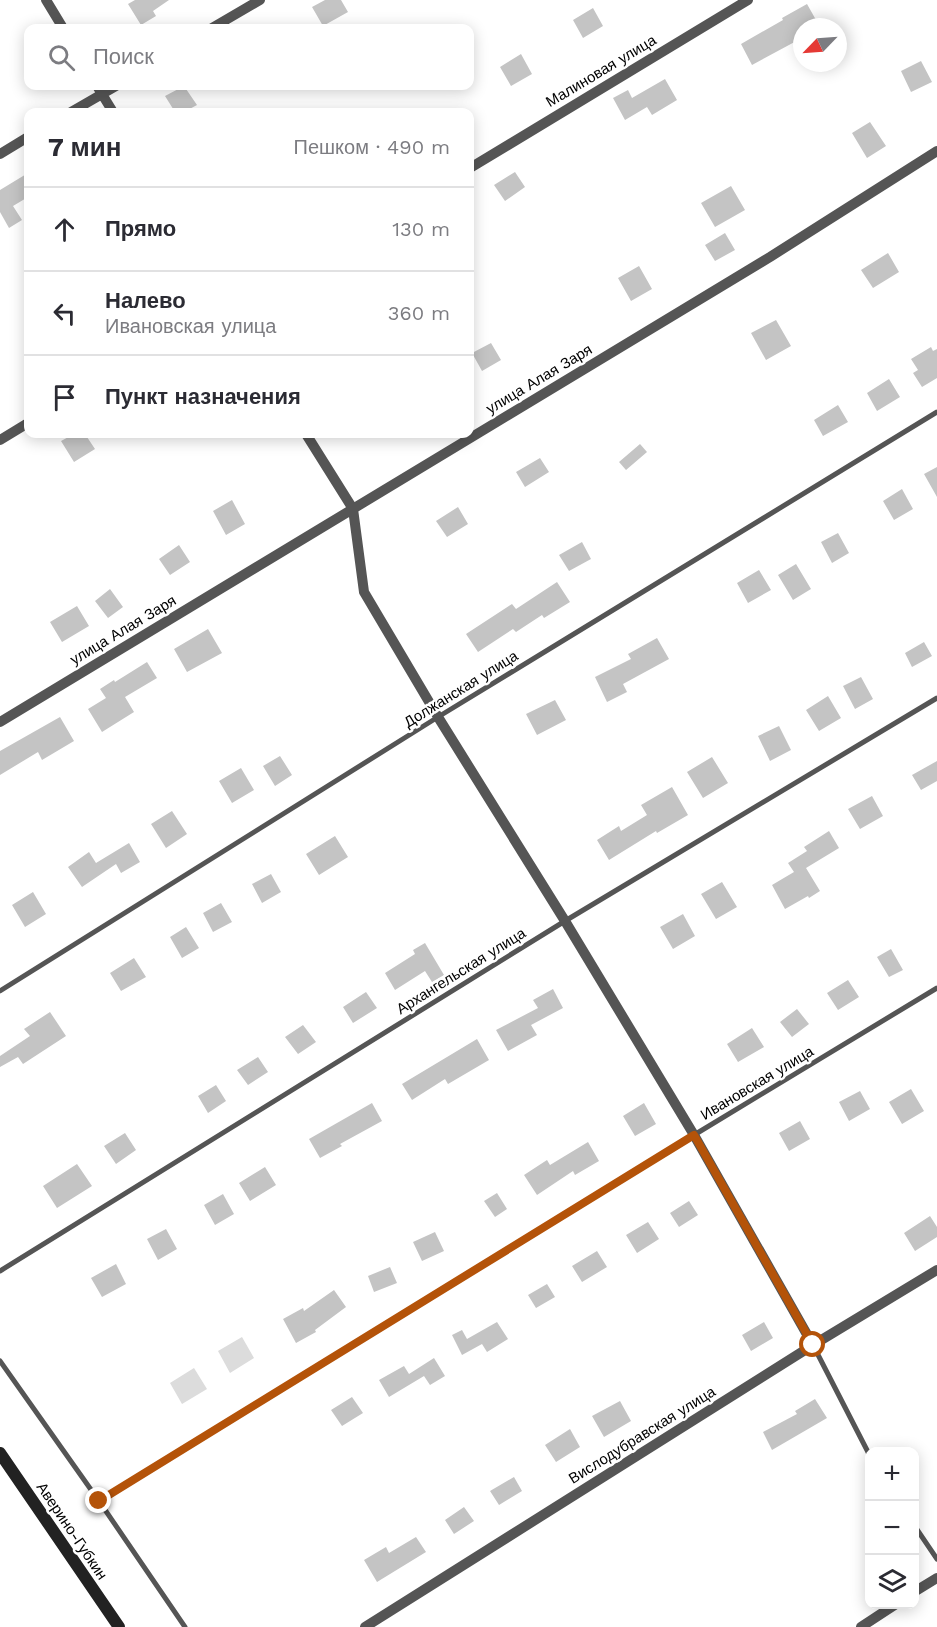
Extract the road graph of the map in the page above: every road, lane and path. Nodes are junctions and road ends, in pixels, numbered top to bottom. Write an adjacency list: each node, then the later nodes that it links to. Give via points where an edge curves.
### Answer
1 (46, 0): 4 (street)
2 (260, 0): 5 (street)
3 (748, 0): 12 (street, Малиновая улица)
4 (61, 24)
5 (219, 24)
6 (100, 90): 7 (street); 8 (street)
7 (76, 108)
8 (111, 108)
9 (24, 139): 11 (street)
10 (937, 151): 15 (street, улица Алая Заря)
11 (0, 154)
12 (474, 166)
13 (937, 411): 21 (lane, Должанская улица)
14 (24, 425): 18 (street)
15 (474, 437)
16 (308, 438): 19 (street)
17 (472, 438): 19 (street, улица Алая Заря)
18 (0, 440)
19 (353, 510): 21 (street, via 364,592); 22 (street, улица Алая Заря)
20 (937, 698): 23 (lane, Архангельская улица)
21 (438, 717): 23 (street); 25 (lane, Должанская улица)
22 (0, 722)
23 (565, 921): 26 (street); 28 (lane, Архангельская улица)
24 (937, 988): 26 (lane, Ивановская улица)
25 (0, 991)
26 (694, 1135): 29 (street); 33 (lane, Ивановская улица)
27 (937, 1270): 29 (street, Вислодубравская улица)
28 (0, 1271)
29 (813, 1345): 31 (lane); 41 (street, Вислодубравская улица)
30 (0, 1361): 33 (lane)
31 (865, 1447)
32 (0, 1453): 39 (main road, Аверино-Губкин)
33 (99, 1501): 40 (lane)
34 (919, 1531): 35 (lane)
35 (937, 1559)
36 (937, 1578): 37 (street)
37 (919, 1589)
38 (890, 1609): 42 (street)
39 (119, 1627)
40 (185, 1627)
41 (365, 1627)
42 (861, 1627)

